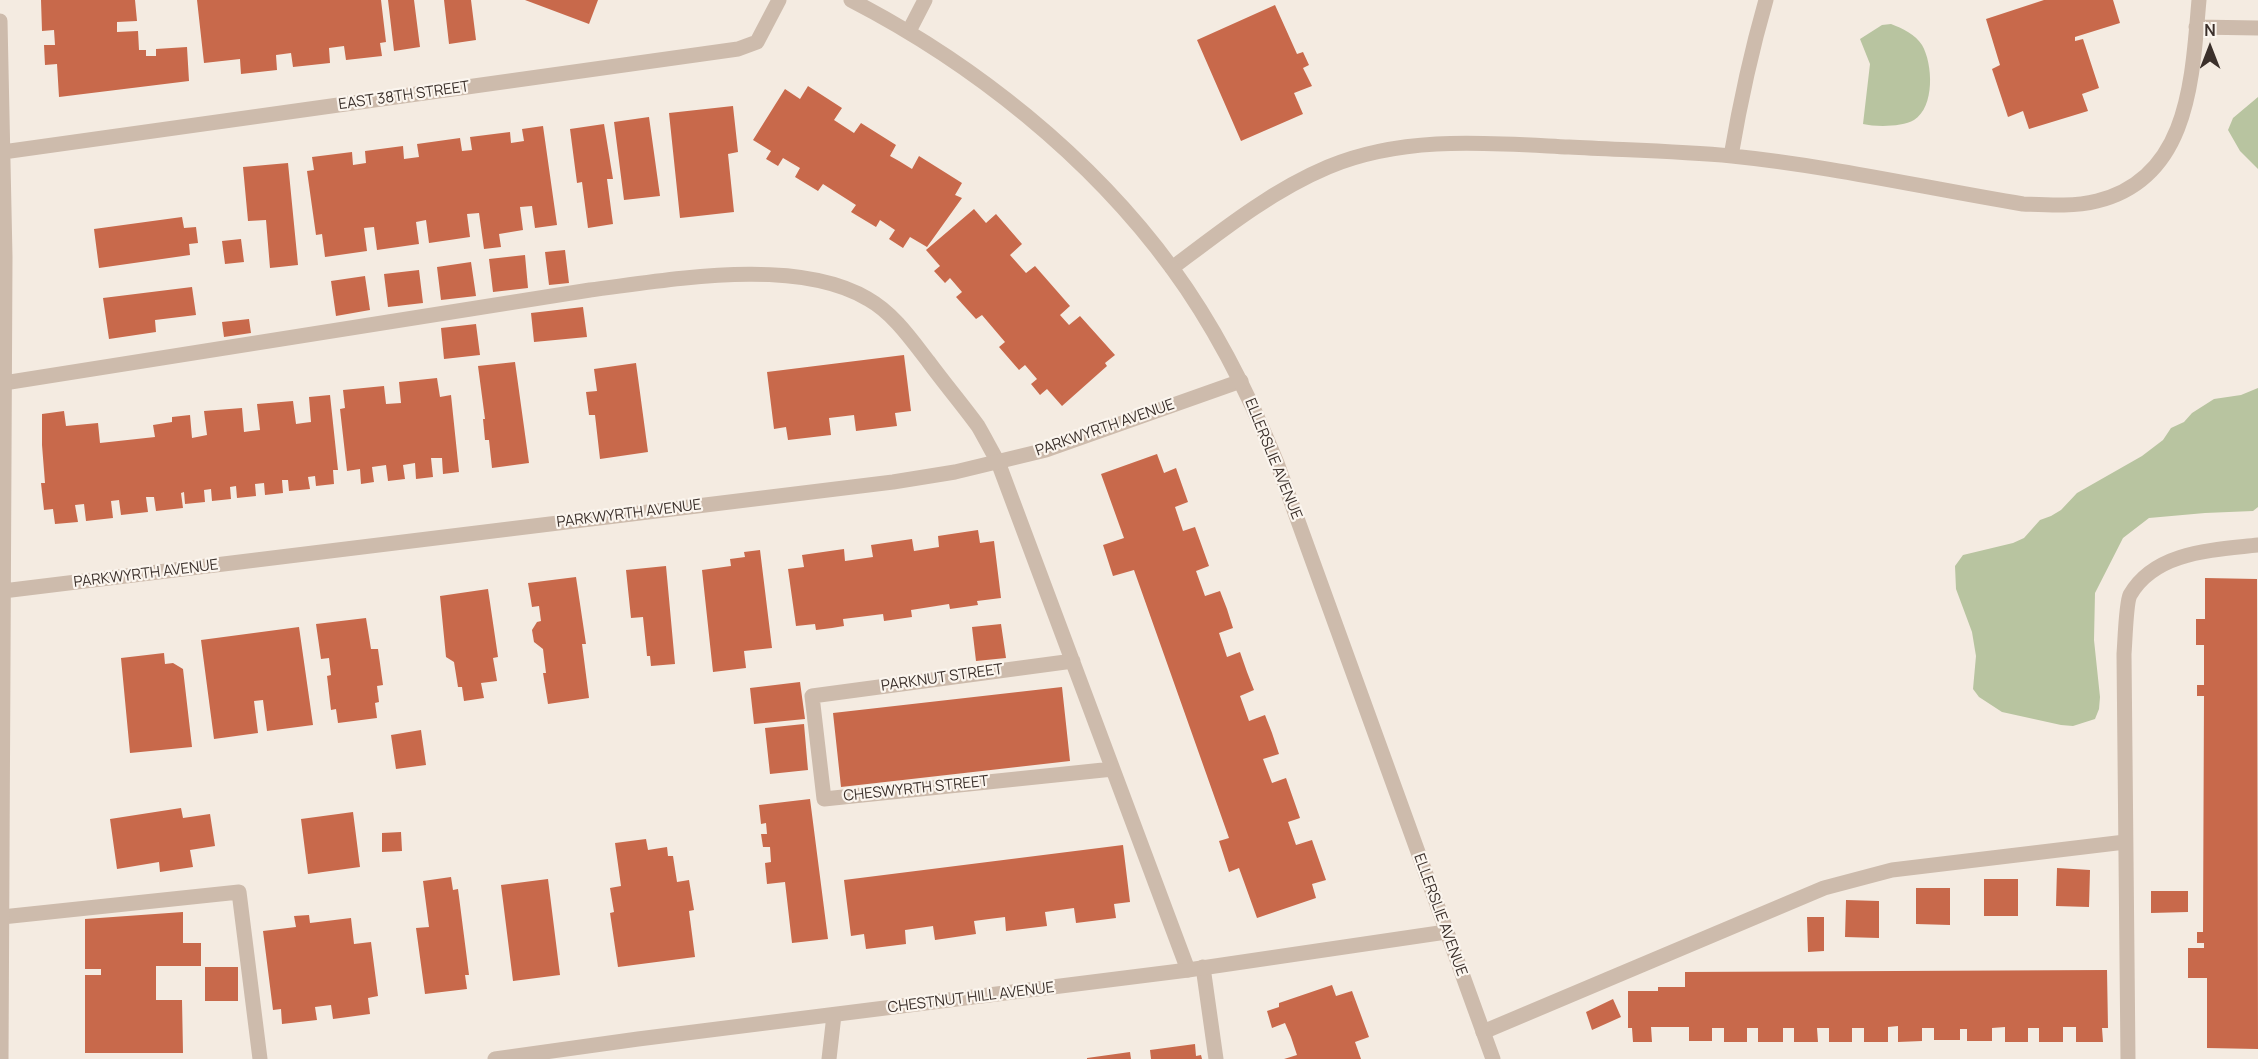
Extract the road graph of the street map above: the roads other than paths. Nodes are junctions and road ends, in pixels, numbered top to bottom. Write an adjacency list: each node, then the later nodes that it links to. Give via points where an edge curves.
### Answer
1 (779, 0): 11 (street, EAST 38TH STREET, via 756,42 738,49)
2 (851, 0): 9 (street, ELLERSLIE AVENUE)
3 (925, 0): 9 (street)
4 (1766, 0): 12 (street, via 1751,49)
5 (2199, 0): 7 (street)
6 (0, 21): 10 (street)
7 (2196, 27): 8 (street); 12 (street, via 2190,86 2173,140 2159,163 2142,180 2096,202 2061,206 2023,204)
8 (2258, 28)
9 (909, 31): 14 (street, ELLERSLIE AVENUE, via 970,70 1072,157 1119,204)
10 (0, 44): 11 (street)
11 (3, 152): 13 (street)
12 (1731, 156): 14 (street, via 1496,143 1405,147 1360,156 1318,172 1262,202)
13 (3, 257): 16 (street)
14 (1172, 267): 15 (street, ELLERSLIE AVENUE)
15 (1241, 381): 17 (street, PARKWYRTH AVENUE, via 1046,450); 27 (street, ELLERSLIE AVENUE, via 1277,463)
16 (4, 383): 17 (street, via 590,290 686,278 794,276 832,284 869,299 901,326 978,427); 18 (street)
17 (998, 462): 20 (street, PARKWYRTH AVENUE, via 893,482); 21 (street)
18 (2, 474): 20 (street)
19 (2258, 545): 25 (street, via 2196,552 2154,568 2129,596 2124,654)
20 (3, 591): 24 (street)
21 (1072, 661): 22 (street, PARKNUT STREET); 23 (street)
22 (812, 696): 23 (street, CHESWYRTH STREET, via 824,799)
23 (1113, 768): 28 (street)
24 (1, 832): 26 (street)
25 (2125, 842): 30 (street, via 1892,870 1824,888); 37 (street)
26 (2, 917): 31 (street); 32 (street, via 239,892)
27 (1446, 932): 28 (street, CHESTNUT HILL AVENUE); 30 (street, ELLERSLIE AVENUE)
28 (1195, 969): 29 (street, CHESTNUT HILL AVENUE); 35 (street)
29 (834, 1016): 33 (street, CHESTNUT HILL AVENUE); 34 (street)
30 (1483, 1032): 36 (street, ELLERSLIE AVENUE)
31 (1, 1059)
32 (260, 1059)
33 (495, 1059)
34 (829, 1059)
35 (1216, 1059)
36 (1493, 1059)
37 (2128, 1059)

